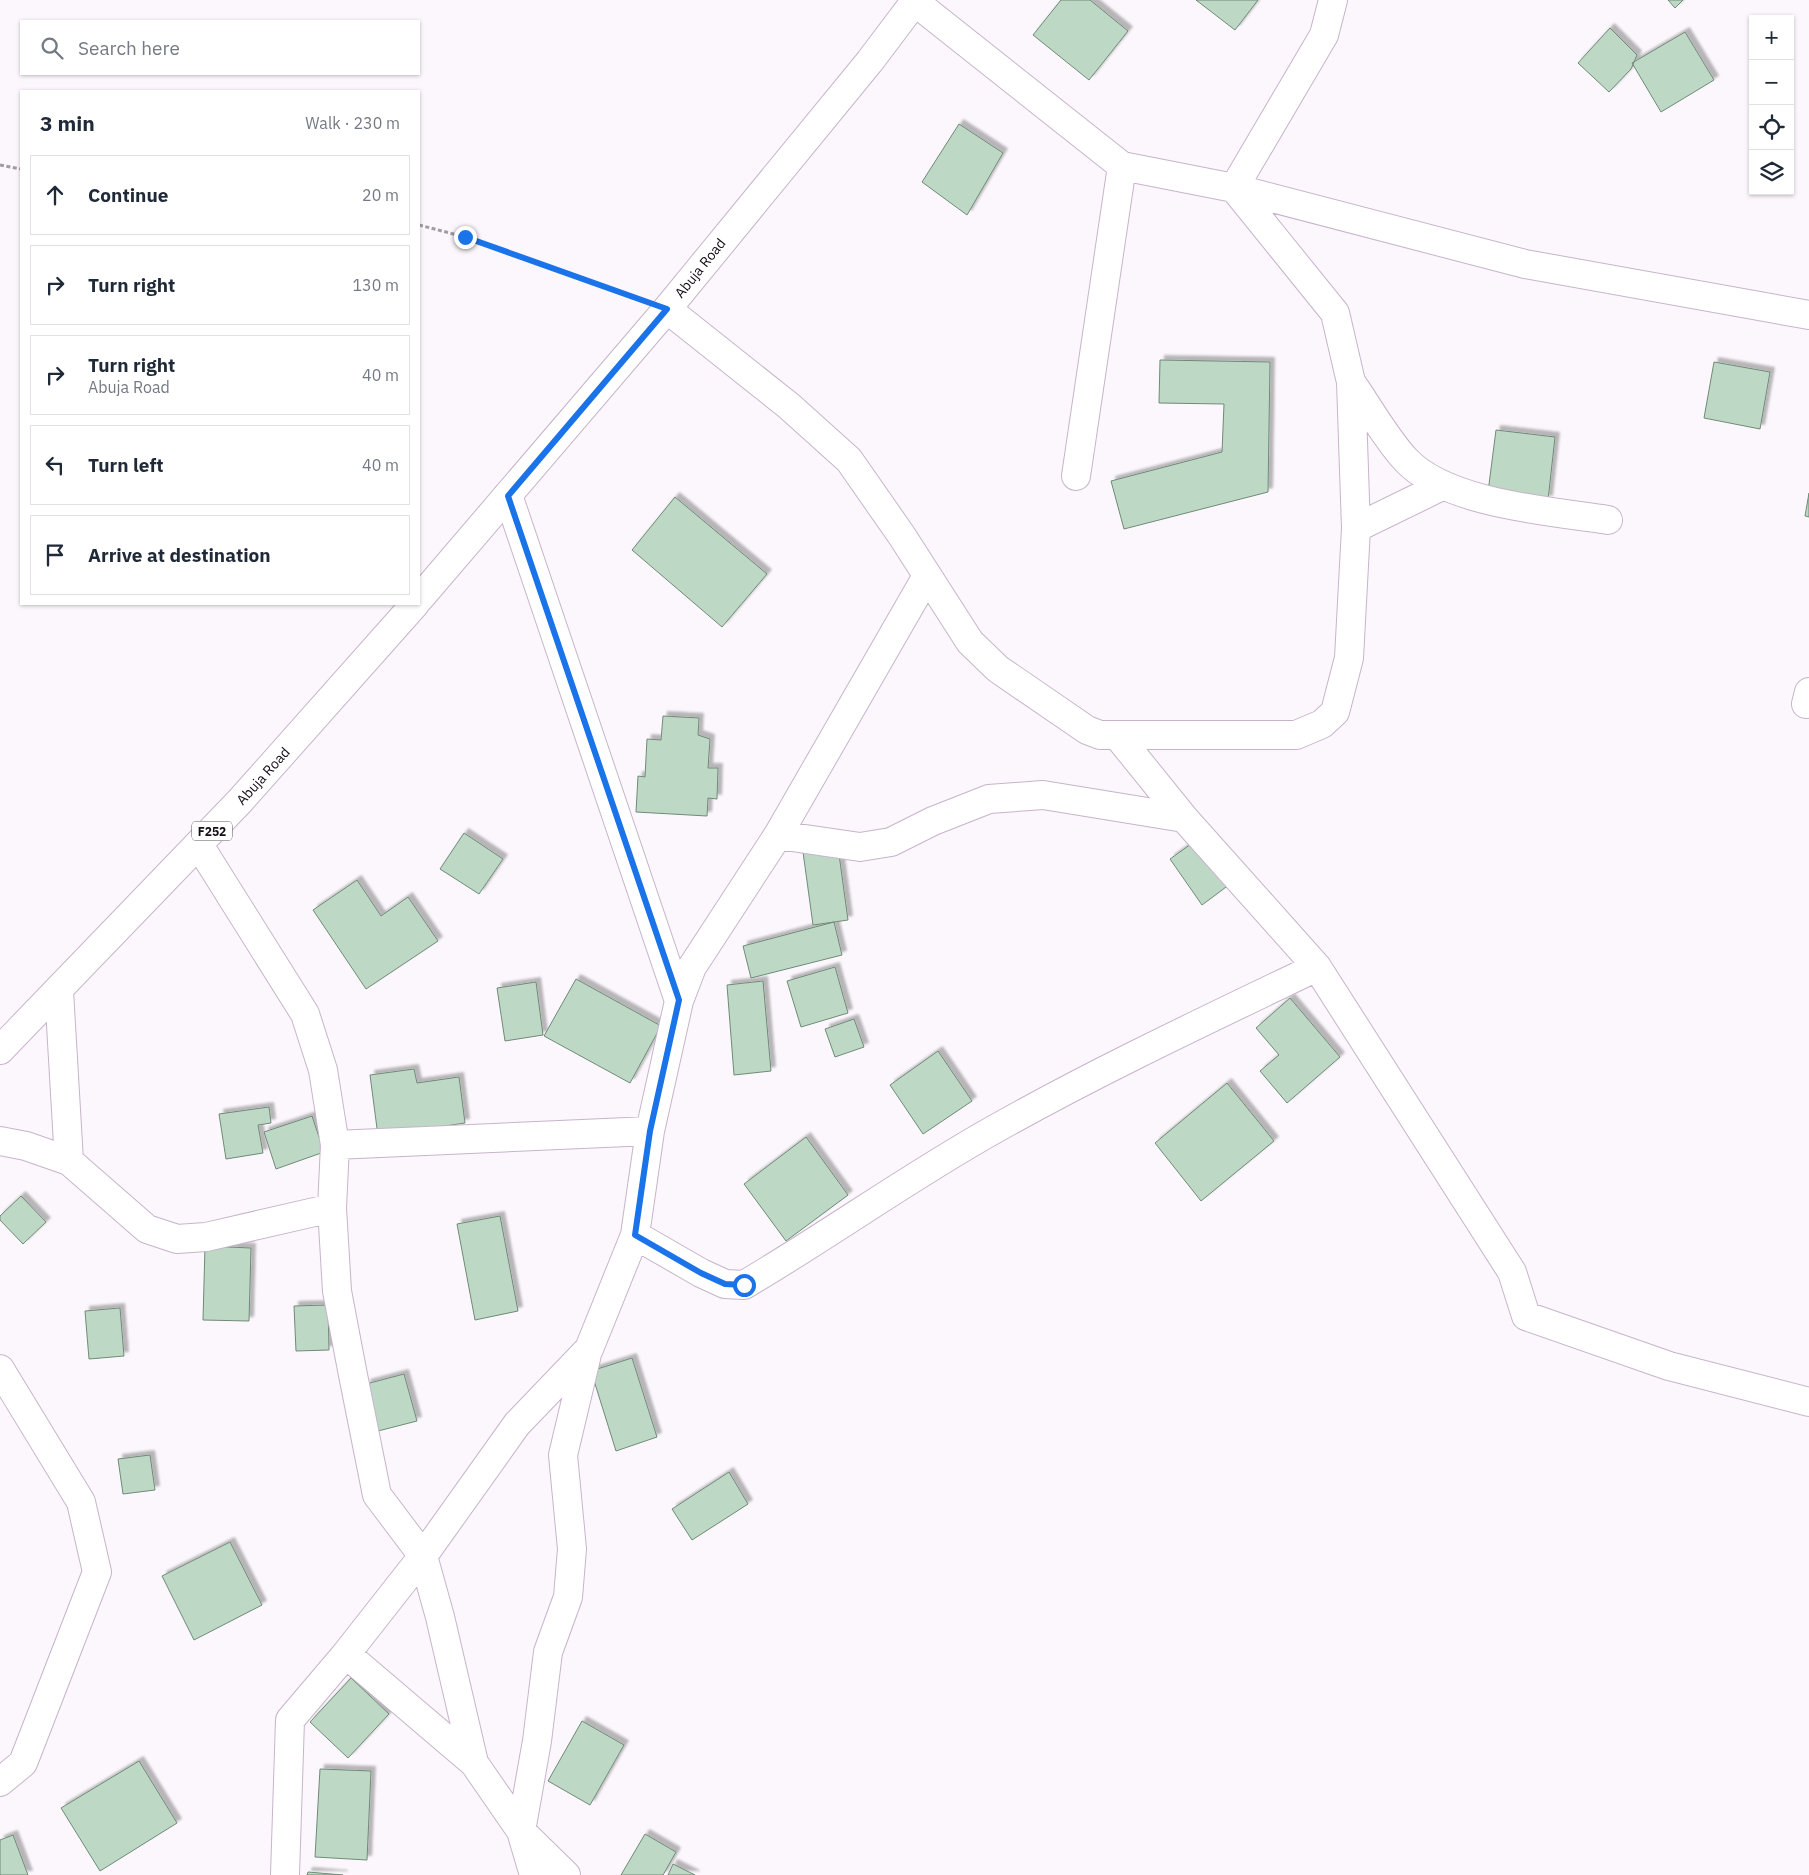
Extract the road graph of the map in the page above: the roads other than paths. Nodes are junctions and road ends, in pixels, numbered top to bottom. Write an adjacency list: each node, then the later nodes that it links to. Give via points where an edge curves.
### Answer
1 (1333, 0): 4 (street, via 1324,35)
2 (916, 1): 3 (street); 5 (street, Abuja Road, via 870,62)
3 (1122, 166): 4 (street); 8 (street)
4 (1234, 188): 6 (street, via 1524,264); 7 (street, via 1335,313)
5 (667, 309): 10 (street, Abuja Road); 13 (street, via 788,406 849,460)
6 (1809, 315)
7 (1351, 382): 9 (street, via 1406,460); 12 (street)
8 (1076, 476)
9 (1442, 486): 11 (street, via 1505,504); 12 (street)
10 (508, 496): 14 (street, Abuja Road); 22 (street)
11 (1608, 520)
12 (1356, 528): 16 (street, via 1349,658 1336,712 1322,724 1296,734)
13 (927, 576): 16 (street, via 970,642 998,669 1087,730 1100,735); 18 (street)
14 (420, 598)
15 (413, 605): 19 (street, Abuja Road / F252)
16 (1118, 735): 17 (street)
17 (1184, 818): 18 (street, via 1043,795 989,799 890,842 860,847); 20 (street)
18 (778, 835): 22 (street, via 692,967)
19 (199, 845): 21 (street, Abuja Road / F252); 26 (street, via 305,1014 324,1070)
20 (1317, 967): 29 (street, via 1134,1055 994,1129 744,1285 725,1284 701,1273); 32 (street, via 1512,1272 1526,1316 1669,1366)
21 (59, 991): 23 (street, Abuja Road / F252); 27 (street)
22 (679, 1000): 24 (street)
23 (0, 1050)
24 (650, 1131): 26 (street); 29 (street)
25 (0, 1141): 27 (street)
26 (335, 1145): 28 (street)
27 (69, 1161): 28 (street, via 147,1229 177,1239 206,1237)
28 (332, 1208): 33 (street, via 337,1291 377,1494)
29 (635, 1235): 30 (street)
30 (589, 1349): 33 (street, via 517,1424); 37 (street, via 563,1455 572,1549 568,1597 548,1652)
31 (0, 1369): 36 (street, via 81,1502 97,1572 23,1763)
32 (1809, 1402)
33 (423, 1556): 34 (street); 35 (street)
34 (346, 1654): 35 (street); 38 (street, via 290,1720)
35 (474, 1763): 37 (street)
36 (0, 1782)
37 (521, 1831): 39 (street); 40 (street)
38 (285, 1875)
39 (534, 1875)
40 (566, 1875)

